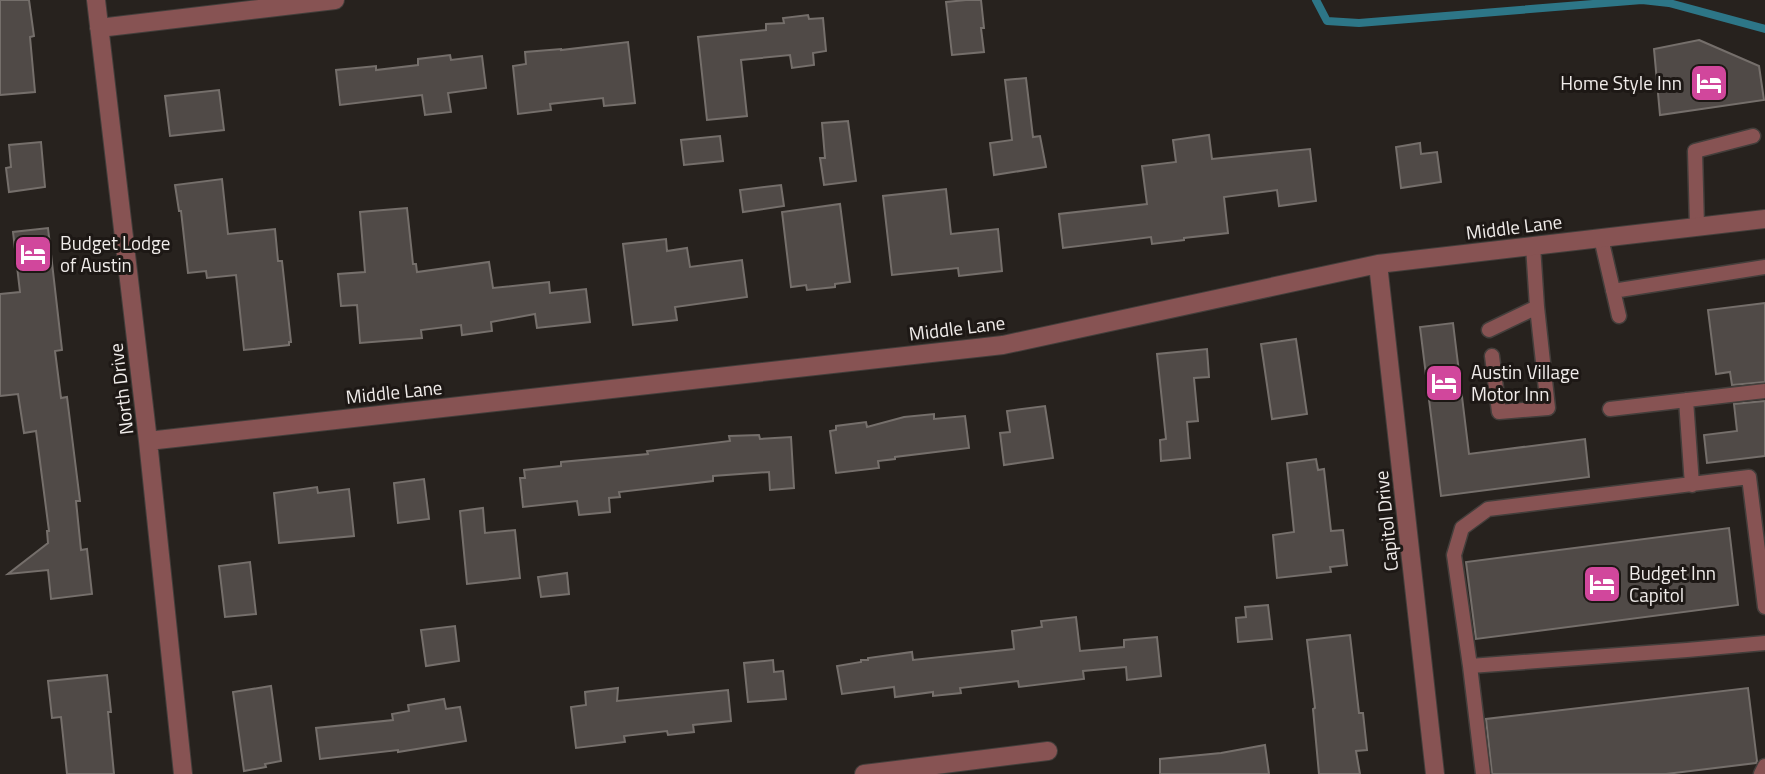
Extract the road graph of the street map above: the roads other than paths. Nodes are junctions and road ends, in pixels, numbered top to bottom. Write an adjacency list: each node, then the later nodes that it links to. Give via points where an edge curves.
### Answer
1 (96, 0): 3 (street, North Drive)
2 (335, 0): 3 (street)
3 (99, 28): 19 (street, North Drive)
4 (1753, 136): 6 (lane, via 1695,151)
5 (1765, 219): 6 (street, Middle Lane)
6 (1697, 227): 7 (street, Middle Lane)
7 (1601, 238): 8 (street, Middle Lane); 11 (lane)
8 (1533, 246): 9 (street, Middle Lane); 12 (lane)
9 (1378, 264): 19 (street, Middle Lane, via 1003,345); 28 (street, Capitol Drive)
10 (1765, 267): 11 (lane)
11 (1613, 291): 13 (lane)
12 (1537, 307): 14 (lane); 15 (lane, via 1548,408 1499,412)
13 (1619, 316)
14 (1489, 330)
15 (1492, 356)
16 (1765, 391): 17 (lane)
17 (1686, 400): 18 (lane); 20 (lane)
18 (1610, 409)
19 (148, 441): 26 (street, North Drive)
20 (1692, 485): 21 (lane, via 1749,477); 23 (lane, via 1488,509 1462,528 1454,555)
21 (1765, 607)
22 (1765, 643): 23 (lane)
23 (1470, 666): 29 (lane)
24 (1048, 751): 27 (street)
25 (1765, 766): 30 (lane)
26 (183, 774)
27 (864, 774)
28 (1435, 774)
29 (1483, 774)
30 (1761, 774)

